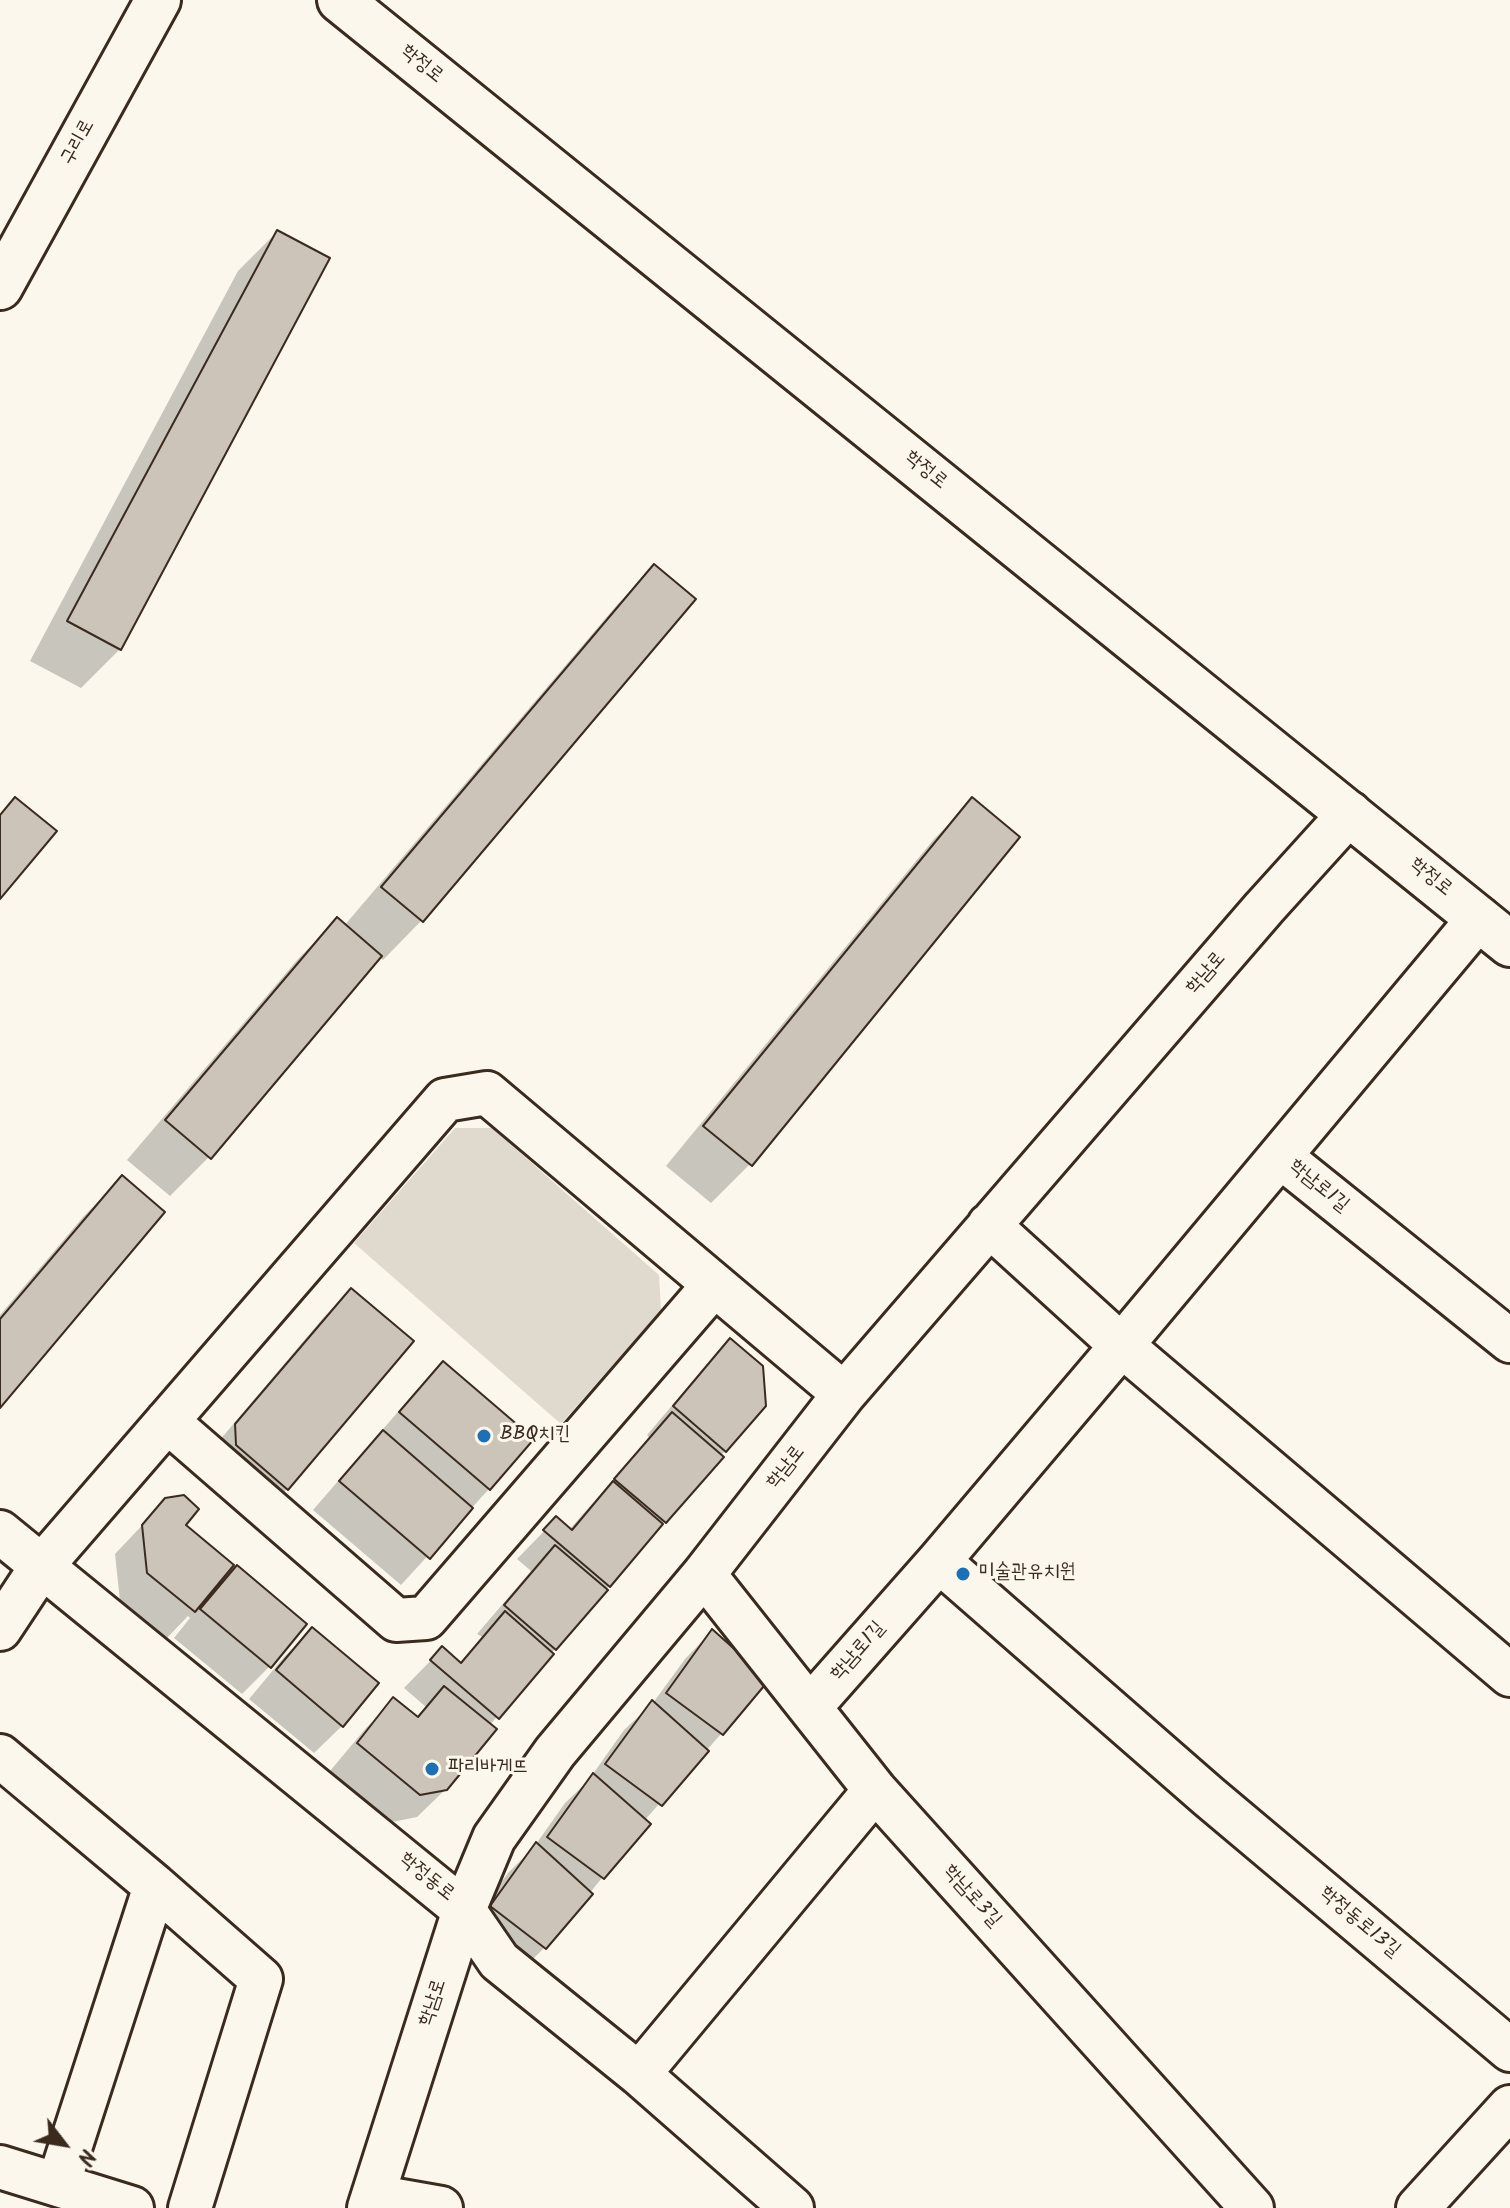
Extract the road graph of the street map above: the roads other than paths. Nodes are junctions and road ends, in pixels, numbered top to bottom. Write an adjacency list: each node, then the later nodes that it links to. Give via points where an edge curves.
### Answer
1 (158, 0): 3 (main road, 구리로)
2 (340, 0): 4 (main road, 학정로)
3 (0, 287)
4 (1350, 813): 5 (main road, 학정로); 7 (street, 학남로)
5 (1494, 931): 6 (street)
6 (1281, 1157): 9 (street, 학남로1길); 10 (street, 학남로1길)
7 (989, 1225): 10 (street); 11 (street, 학남로)
8 (713, 1286): 11 (street); 12 (street, via 487,1093 445,1100); 12 (street, via 426,1618 396,1620)
9 (1510, 1341)
10 (1122, 1345): 14 (street, 학남로1길); 18 (street)
11 (844, 1394): 16 (street, 학남로)
12 (167, 1421): 15 (street)
13 (0, 1532): 15 (street, 학정동로)
14 (939, 1561): 19 (street, 학남로1길); 24 (street, 학정동로13길)
15 (41, 1567): 17 (street); 23 (street, 학정동로)
16 (704, 1574): 19 (street, 학남로3길); 23 (street, 학남로, via 547,1764 494,1838)
17 (0, 1629)
18 (1510, 1675)
19 (811, 1706): 21 (street, 학남로3길)
20 (0, 1756): 22 (street)
21 (875, 1790): 25 (street); 34 (street, 학남로3길)
22 (155, 1886): 28 (street); 31 (street, via 261,1979)
23 (464, 1910): 25 (street, 학정동로, via 499,1961); 29 (street, 학남로)
24 (1510, 2050)
25 (639, 2074): 33 (street, 학정동로)
26 (1510, 2107): 35 (street)
27 (0, 2167): 28 (street)
28 (58, 2185): 30 (street)
29 (371, 2202): 32 (street)
30 (132, 2208)
31 (190, 2208)
32 (441, 2208)
33 (792, 2208)
34 (1252, 2208)
35 (1418, 2208)

